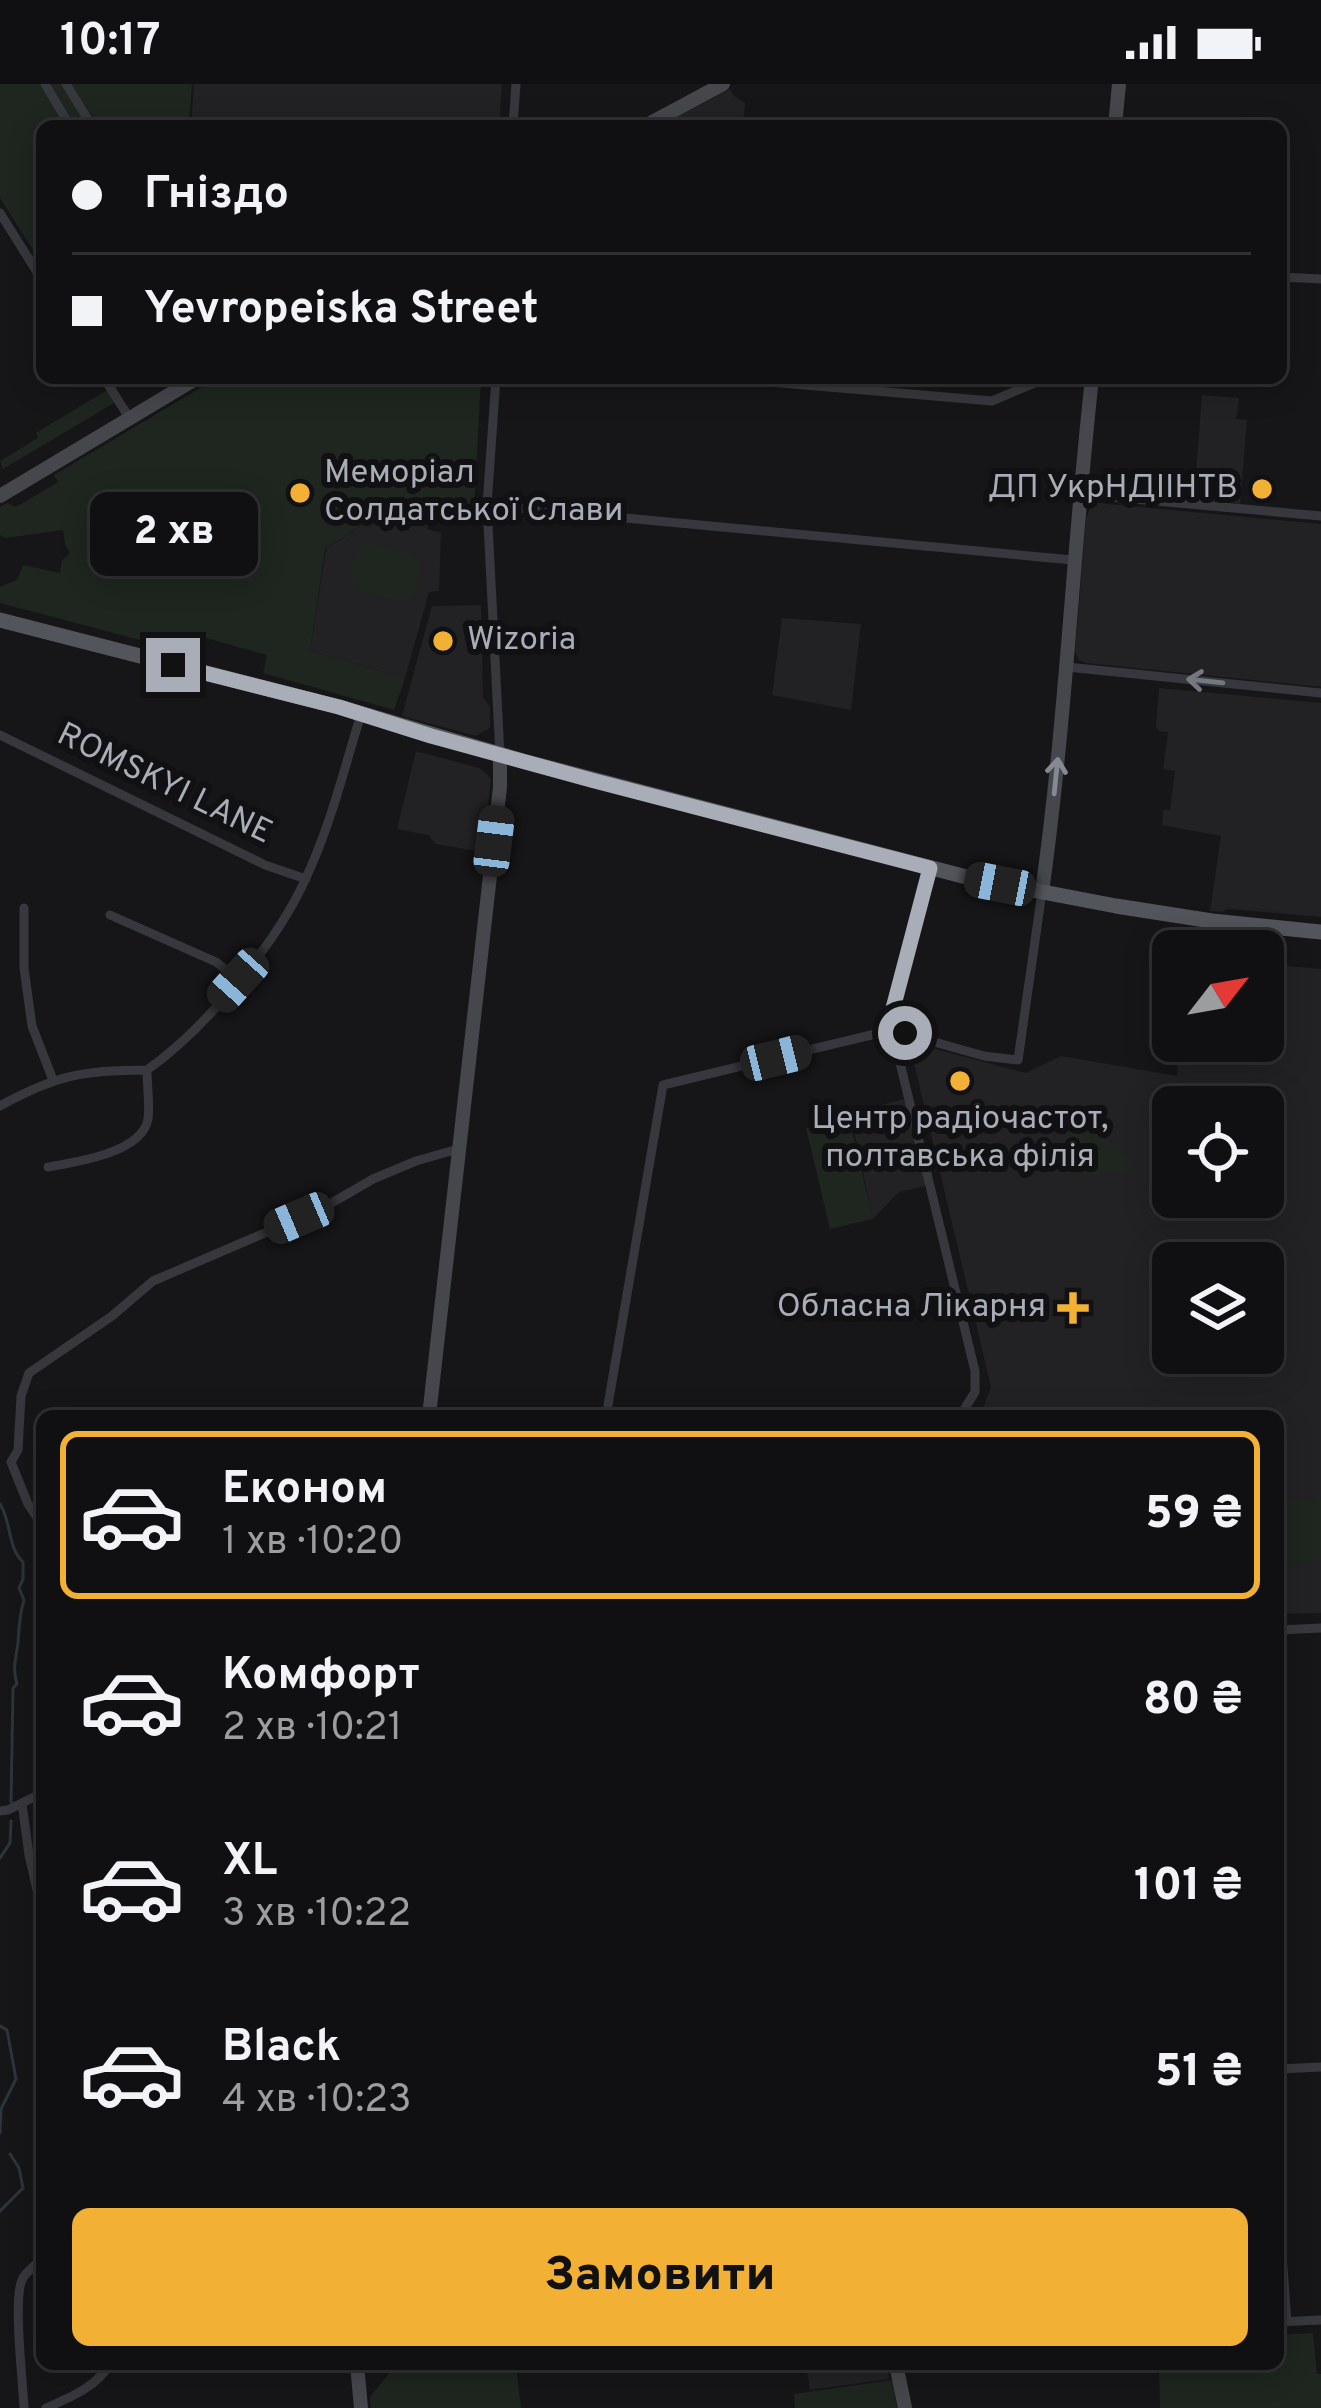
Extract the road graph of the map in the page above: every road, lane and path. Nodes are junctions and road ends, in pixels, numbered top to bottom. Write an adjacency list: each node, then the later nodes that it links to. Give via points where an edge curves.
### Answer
1 (45, 84): 6 (street)
2 (66, 84): 7 (street)
3 (516, 84): 8 (street)
4 (723, 84): 9 (main road)
5 (1119, 84): 10 (main road)
6 (66, 120)
7 (88, 120)
8 (513, 120)
9 (656, 120)
10 (1116, 120)
11 (0, 213): 12 (street)
12 (36, 270)
13 (1287, 277): 14 (street)
14 (1321, 280)
15 (108, 384): 21 (street)
16 (187, 384): 21 (main road)
17 (496, 384): 24 (street)
18 (793, 384): 19 (street, via 992,401)
19 (1032, 384)
20 (1091, 384): 22 (main road)
21 (130, 418): 23 (main road)
22 (1079, 494): 25 (street); 26 (main road)
23 (0, 496)
24 (487, 505): 26 (street); 32 (street)
25 (1321, 516)
26 (1073, 560): 28 (main road)
27 (2, 623): 30 (main road)
28 (1067, 667): 29 (street, one-way to 28); 35 (main road, one-way to 28)
29 (1321, 694)
30 (361, 714): 32 (main road); 34 (street)
31 (0, 735): 34 (street, ROMSKYI LANE)
32 (500, 755): 33 (main road); 44 (main road)
33 (930, 868): 35 (main road); 40 (street)
34 (305, 879): 39 (street)
35 (1042, 892): 38 (main road); 40 (street, via 1018,1060)
36 (24, 908): 42 (street, via 32,1026)
37 (110, 915): 39 (street, via 216,962)
38 (1321, 932)
39 (238, 980): 41 (street)
40 (892, 1030): 46 (street, via 663,1085); 48 (street, via 975,1371)
41 (147, 1070): 42 (street); 45 (street, via 148,1123 139,1136 100,1157)
42 (53, 1080): 43 (street)
43 (0, 1106)
44 (458, 1149): 47 (main road); 49 (street, via 373,1179 153,1281 29,1372 18,1450)
45 (48, 1167)
46 (608, 1405)
47 (430, 1410)
48 (964, 1410)
49 (6, 1464): 50 (street)
50 (36, 1516)
51 (1321, 1628): 52 (street)
52 (1284, 1630)
53 (36, 1796): 54 (street)
54 (22, 1803): 55 (street); 56 (street)
55 (0, 1810)
56 (36, 1885)
57 (1321, 2067): 58 (street)
58 (1284, 2069)
59 (36, 2265): 65 (street, via 20,2284)
60 (1321, 2320): 61 (street)
61 (1284, 2322)
62 (106, 2370): 66 (street)
63 (358, 2370): 67 (main road)
64 (897, 2370): 68 (main road)
65 (24, 2408)
66 (46, 2408)
67 (361, 2408)
68 (905, 2408)

